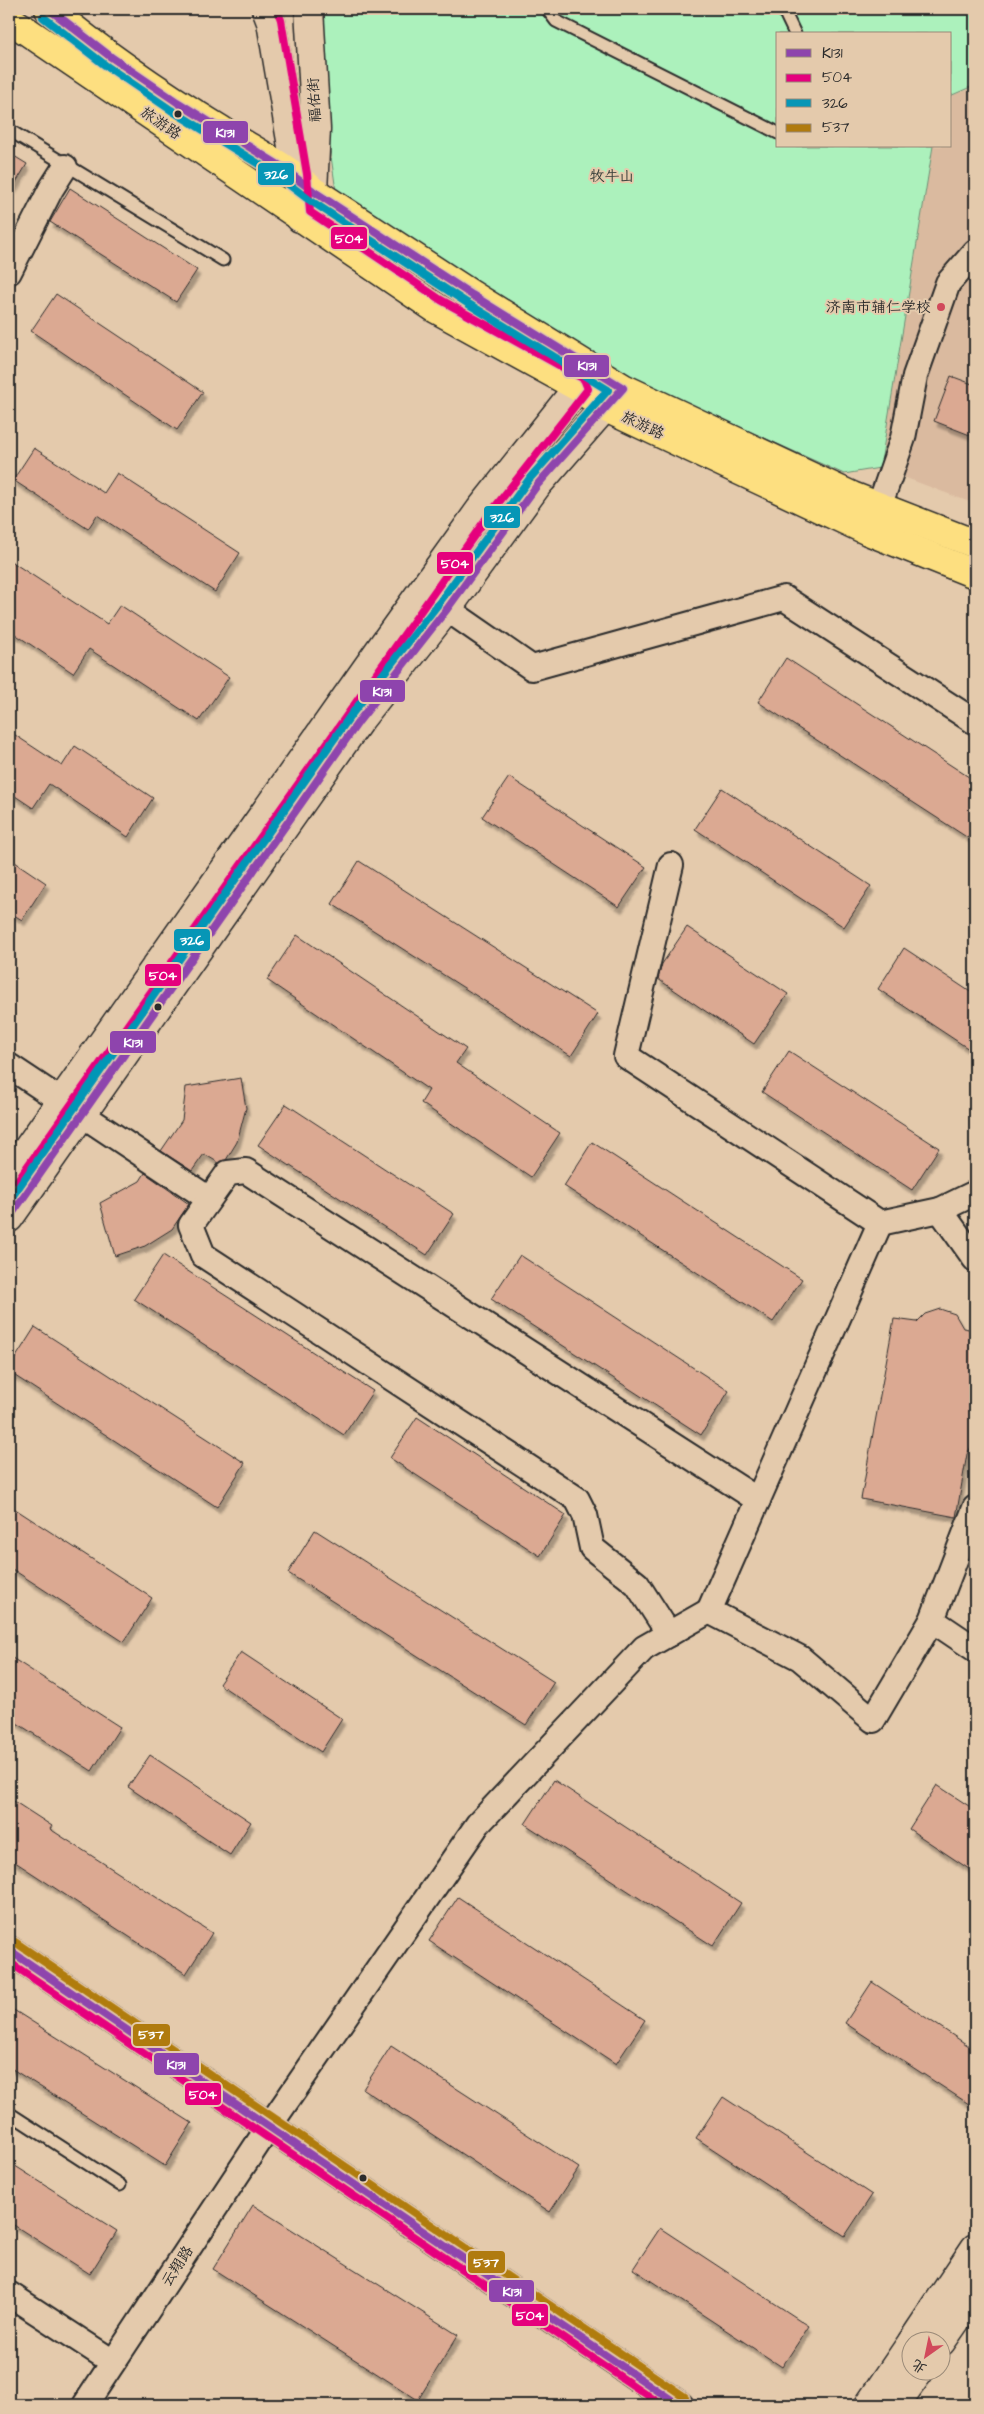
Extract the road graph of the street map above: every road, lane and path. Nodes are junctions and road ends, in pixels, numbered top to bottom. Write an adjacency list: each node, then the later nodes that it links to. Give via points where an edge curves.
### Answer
1 (50, 9): 11 (main road, 旅游路, via 81,36)
2 (266, 9): 11 (main road)
3 (309, 9): 11 (main road, 福佑街, via 316,128)
4 (547, 9): 9 (lane, via 556,21)
5 (783, 9): 7 (lane)
6 (9, 19): 12 (main road, 旅游路)
7 (794, 32)
8 (9, 130): 10 (lane)
9 (776, 132)
10 (65, 166): 14 (lane); 15 (street)
11 (305, 183): 12 (main road, 福佑街); 16 (main road, 旅游路, via 472,295)
12 (300, 218): 16 (main road, 旅游路, via 436,309)
13 (975, 252): 18 (street, via 948,284 915,376 903,438)
14 (224, 260)
15 (9, 272)
16 (583, 377): 17 (main road, 旅游路); 25 (main road, via 468,526)
17 (613, 397): 18 (main road, 旅游路, via 746,448); 20 (main road, 旅游路, via 868,531); 21 (main road, via 538,484)
18 (879, 507): 19 (main road, 旅游路)
19 (975, 544)
20 (975, 574)
21 (447, 609): 22 (street, via 532,668 784,598); 25 (main road, via 359,721)
22 (975, 722)
23 (671, 865): 31 (street, via 626,1056)
24 (9, 1066): 25 (street)
25 (72, 1107): 26 (main road); 28 (street); 30 (main road)
26 (9, 1176)
27 (975, 1193): 29 (street)
28 (209, 1199): 33 (street, via 228,1173 246,1171); 37 (street, via 191,1225 203,1255 577,1499 585,1514 592,1548 637,1584)
29 (940, 1210): 31 (street); 32 (street)
30 (9, 1218)
31 (880, 1223): 33 (street)
32 (975, 1259)
33 (758, 1500): 35 (street)
34 (975, 1508): 36 (street)
35 (709, 1611): 36 (street, via 800,1658 872,1720); 37 (street, 云翔路)
36 (932, 1620): 38 (street)
37 (669, 1634): 41 (street, 云翔路, via 644,1648 478,1824)
38 (975, 1649)
39 (9, 1950): 41 (main road)
40 (9, 2113): 42 (lane)
41 (268, 2128): 49 (street, 云翔路); 52 (main road, via 359,2186)
42 (120, 2185)
43 (975, 2248): 46 (main road)
44 (975, 2293): 47 (main road)
45 (9, 2294): 49 (street)
46 (919, 2332)
47 (948, 2332)
48 (902, 2357): 53 (main road)
49 (113, 2362): 51 (street, 云翔路)
50 (912, 2382): 54 (main road)
51 (85, 2405)
52 (680, 2405)
53 (869, 2405)
54 (895, 2405)

